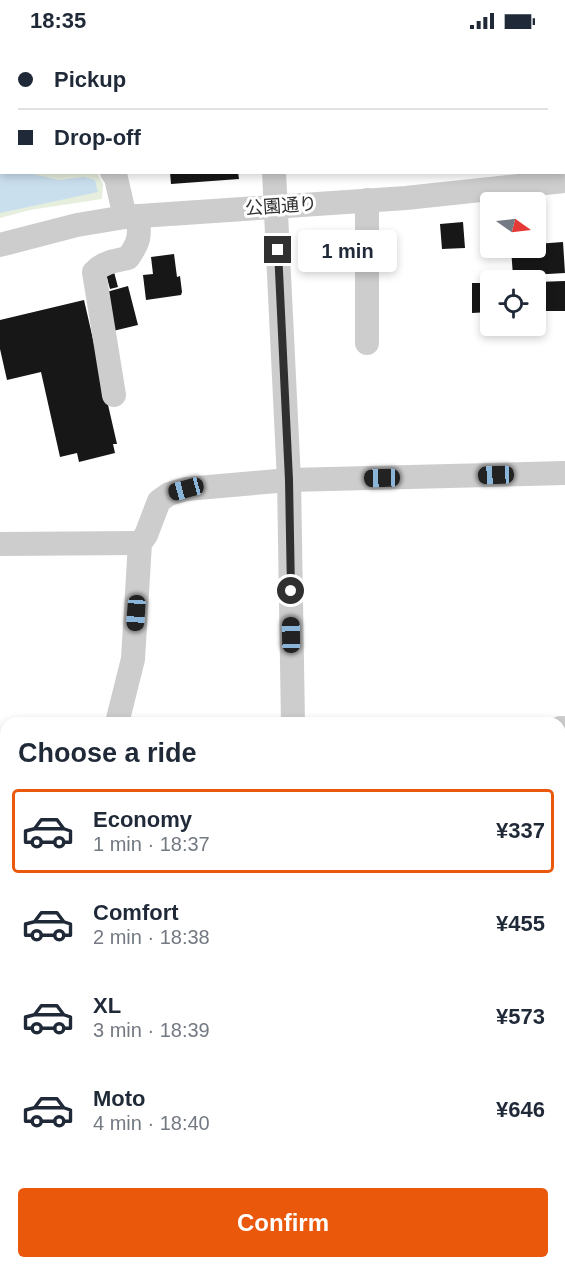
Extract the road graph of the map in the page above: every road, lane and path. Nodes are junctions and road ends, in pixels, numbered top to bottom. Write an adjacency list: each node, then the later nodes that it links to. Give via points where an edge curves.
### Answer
1 (113, 174): 6 (street)
2 (274, 174): 5 (street)
3 (565, 181): 4 (street, 公園通り)
4 (367, 200): 5 (street, 公園通り); 8 (street)
5 (276, 207): 6 (street, 公園通り); 11 (street)
6 (131, 216): 7 (street, 公園通り); 9 (street, via 140,235 138,244 128,258 107,262 94,272)
7 (0, 245)
8 (367, 343)
9 (114, 394)
10 (565, 473): 11 (street)
11 (289, 480): 12 (street, via 169,494 159,501); 15 (street)
12 (140, 543): 13 (street); 14 (street, via 133,659)
13 (0, 544)
14 (118, 717)
15 (293, 717)

